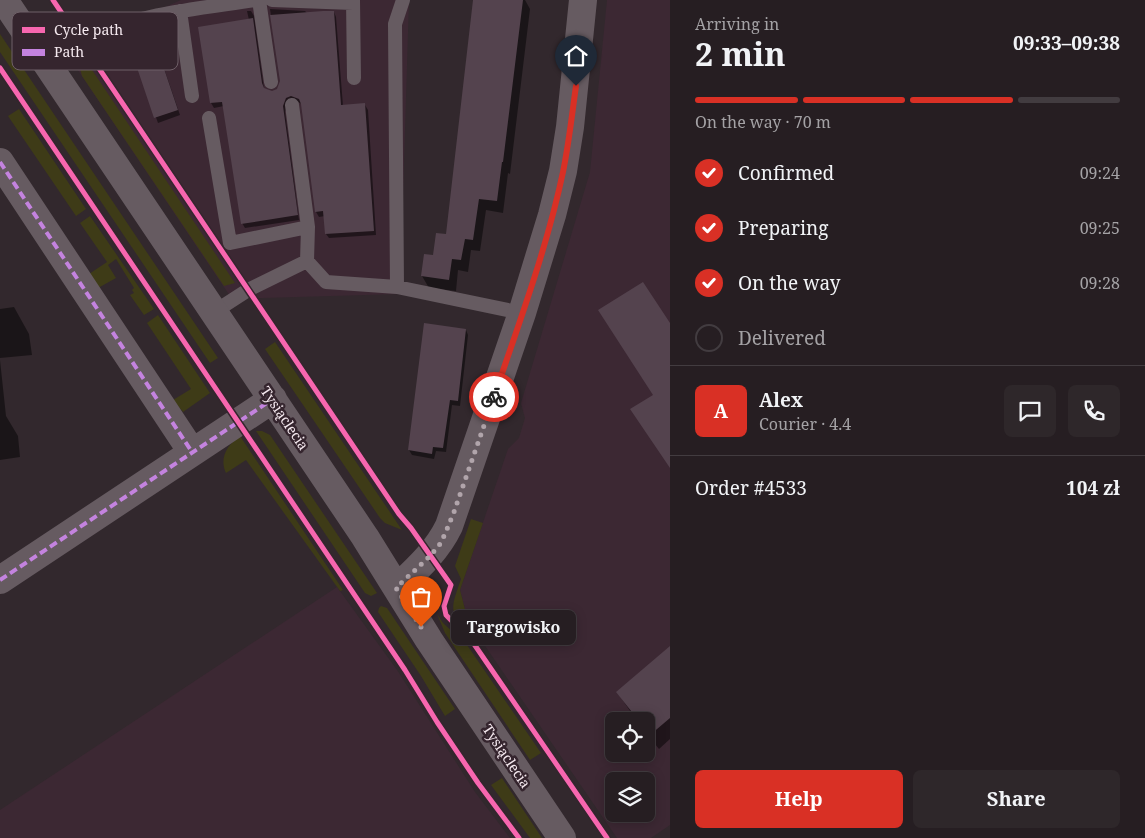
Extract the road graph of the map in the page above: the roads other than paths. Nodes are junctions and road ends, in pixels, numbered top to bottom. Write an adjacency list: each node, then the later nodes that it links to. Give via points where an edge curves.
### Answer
1 (4, 0): 8 (street, Tysiąclecia)
2 (257, 0): 7 (lane); 12 (lane)
3 (272, 0): 6 (lane)
4 (403, 0): 19 (lane, via 395,24)
5 (583, 0): 21 (street, via 576,86 563,171)
6 (353, 1): 11 (lane)
7 (180, 11): 9 (lane); 13 (lane)
8 (12, 12)
9 (175, 12)
10 (51, 70): 20 (street, Tysiąclecia)
11 (354, 78)
12 (271, 82)
13 (192, 96)
14 (292, 105): 17 (lane)
15 (209, 118): 17 (lane, via 230,243)
16 (0, 162): 23 (street)
17 (308, 227): 18 (lane)
18 (307, 261): 19 (lane, via 326,282); 20 (lane, via 248,290)
19 (396, 287): 21 (lane)
20 (214, 312): 22 (street, Tysiąclecia)
21 (522, 313): 25 (street, via 449,526 430,556)
22 (273, 399): 23 (street); 25 (street, Tysiąclecia)
23 (192, 452): 24 (street)
24 (0, 580)
25 (396, 588): 26 (street, Tysiąclecia)
26 (562, 838)

